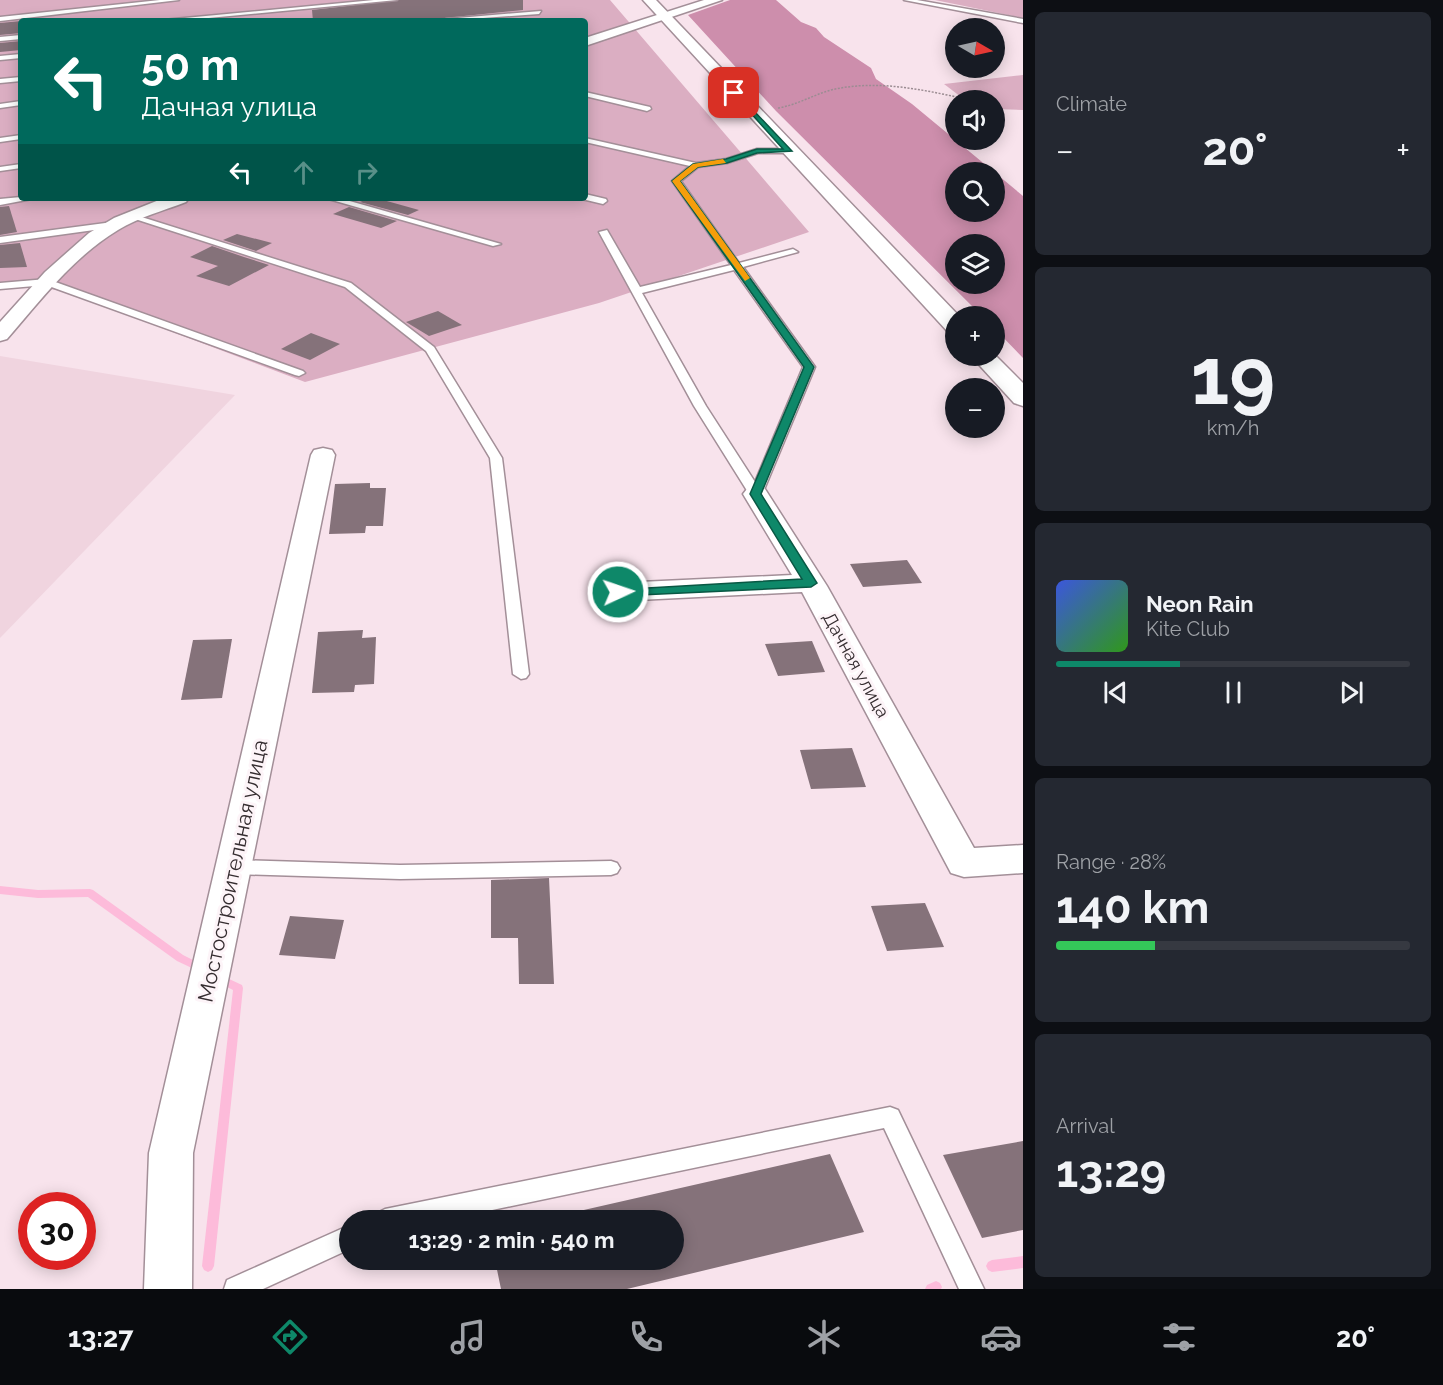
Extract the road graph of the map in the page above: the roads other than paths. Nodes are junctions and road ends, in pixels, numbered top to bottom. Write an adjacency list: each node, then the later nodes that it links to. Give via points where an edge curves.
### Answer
1 (176, 0): 10 (lane)
2 (394, 0): 8 (lane)
3 (649, 0): 15 (main road)
4 (716, 0): 15 (street)
5 (907, 0): 9 (lane)
6 (240, 7): 8 (lane)
7 (1013, 12): 9 (lane)
8 (245, 13): 11 (lane); 12 (lane)
9 (1002, 16): 16 (lane)
10 (0, 18)
11 (189, 18)
12 (249, 18)
13 (469, 18): 14 (lane, via 537,9)
14 (543, 18)
15 (664, 18): 19 (street); 31 (main road)
16 (1023, 21)
17 (18, 37): 18 (lane)
18 (0, 39)
19 (588, 41)
20 (18, 56): 21 (lane)
21 (0, 58)
22 (18, 79): 23 (lane)
23 (0, 81)
24 (588, 95): 27 (lane)
25 (18, 103): 26 (lane)
26 (0, 106)
27 (647, 109)
28 (18, 137): 29 (lane)
29 (0, 140)
30 (588, 141): 32 (lane)
31 (789, 151): 32 (lane, via 757,151 727,161); 51 (main road)
32 (696, 165): 47 (lane, via 676,181)
33 (18, 166): 34 (lane)
34 (0, 169)
35 (588, 198): 39 (lane)
36 (18, 200): 40 (lane)
37 (172, 201): 41 (street)
38 (340, 201): 45 (lane)
39 (603, 201)
40 (0, 202)
41 (135, 216): 42 (street); 60 (lane, via 348,285 430,349 496,458)
42 (113, 225): 44 (lane); 48 (street, via 74,252)
43 (604, 232): 50 (lane, Дачная улица)
44 (0, 240)
45 (496, 244)
46 (793, 252): 47 (lane)
47 (736, 266): 50 (lane); 57 (lane, via 809,367)
48 (47, 282): 49 (lane); 52 (street); 54 (lane)
49 (0, 286)
50 (637, 291): 57 (lane, Дачная улица, via 700,406)
51 (945, 315)
52 (0, 335)
53 (993, 366): 55 (main road)
54 (299, 373)
55 (1023, 398)
56 (323, 455): 62 (street, Мостостроительная улица)
57 (756, 494): 58 (street, Дачная улица)
58 (811, 583): 59 (street); 61 (street, Дачная улица, via 964,863)
59 (618, 592)
60 (521, 674)
61 (1023, 859)
62 (234, 867): 63 (lane, via 400,872); 66 (street, Мостостроительная улица, via 171,1153)
63 (611, 868)
64 (438, 1210): 68 (lane, via 890,1117)
65 (339, 1242): 67 (lane)
66 (168, 1289)
67 (236, 1289)
68 (972, 1289)

